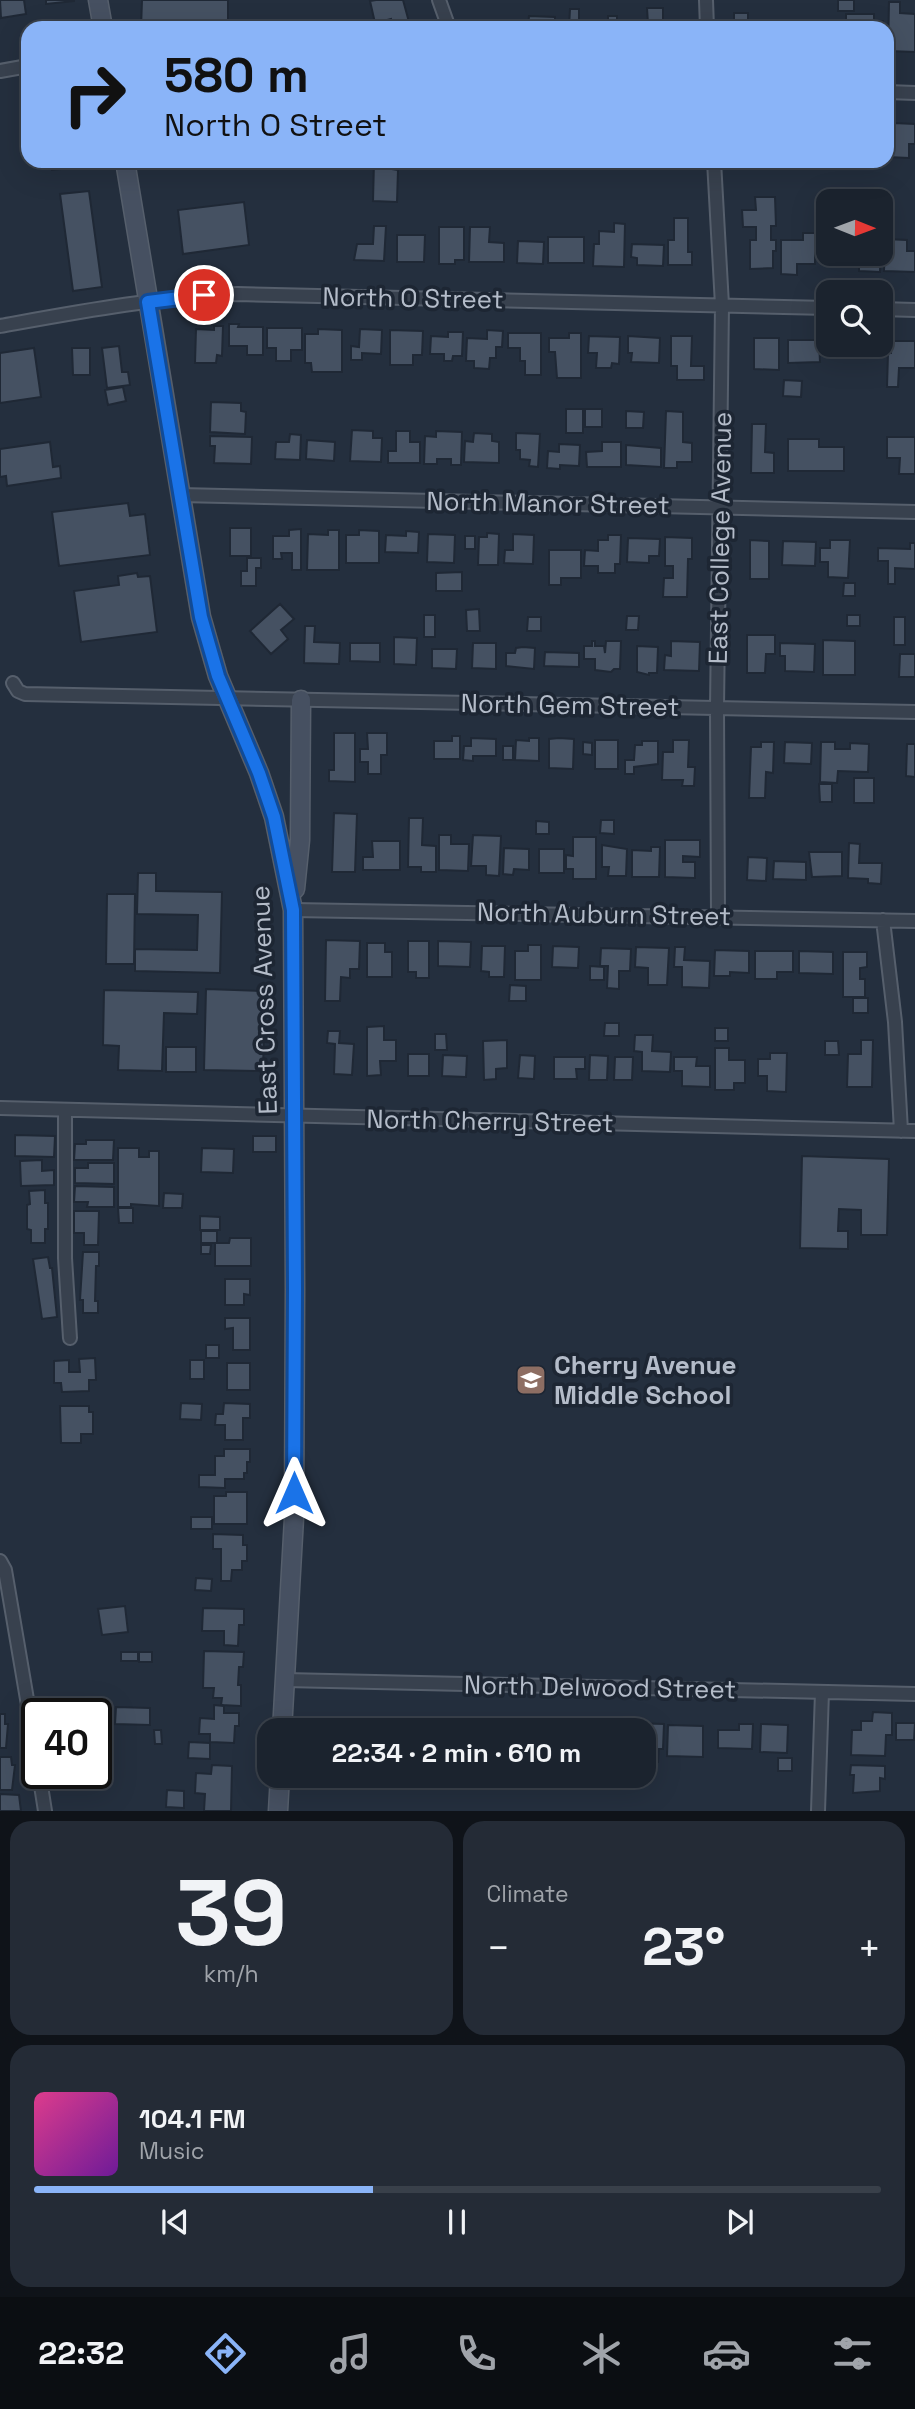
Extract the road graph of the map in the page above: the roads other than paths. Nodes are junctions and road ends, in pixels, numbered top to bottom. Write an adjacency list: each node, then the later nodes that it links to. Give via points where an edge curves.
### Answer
1 (98, 0): 4 (street)
2 (439, 0): 5 (street)
3 (706, 0): 6 (street)
4 (102, 21)
5 (446, 21)
6 (707, 21)
7 (21, 67): 8 (street)
8 (0, 71)
9 (894, 92): 10 (street)
10 (915, 93)
11 (126, 168): 13 (street, East Cross Avenue)
12 (714, 168): 14 (street, East College Avenue)
13 (148, 302): 14 (street, North O Street, via 237,294); 18 (street, North O Street); 19 (street, East Cross Avenue)
14 (722, 306): 15 (street, North O Street); 20 (street, East College Avenue)
15 (816, 308)
16 (893, 309): 17 (street)
17 (915, 310)
18 (0, 326)
19 (180, 495): 20 (street, North Manor Street); 23 (street, East Cross Avenue, via 201,617)
20 (721, 507): 21 (street, North Manor Street); 25 (street, East College Avenue)
21 (915, 512)
22 (13, 683): 23 (street, North Gem Street, via 25,694)
23 (226, 697): 24 (street, North Gem Street); 27 (street, East Cross Avenue, via 274,817)
24 (301, 700): 25 (street, North Gem Street); 27 (street, via 300,839)
25 (718, 708): 26 (street, North Gem Street); 28 (street, East College Avenue)
26 (915, 712)
27 (293, 910): 28 (street, North Auburn Street); 33 (street, East Cross Avenue)
28 (718, 916): 29 (street, North Auburn Street)
29 (883, 920): 30 (street, North Auburn Street); 34 (street)
30 (915, 921)
31 (0, 1108): 32 (street, North Cherry Street)
32 (65, 1110): 33 (street, North Cherry Street); 36 (street)
33 (295, 1116): 34 (street, North Cherry Street); 38 (street, East Cross Avenue, via 294,1518)
34 (901, 1131): 35 (street, North Cherry Street)
35 (915, 1131)
36 (70, 1338)
37 (0, 1561): 41 (street)
38 (285, 1680): 39 (street, North Delwood Street); 42 (street, East Cross Avenue)
39 (821, 1692): 40 (street, North Delwood Street); 47 (street)
40 (915, 1694)
41 (27, 1698)
42 (283, 1718)
43 (279, 1788): 46 (street)
44 (42, 1789): 45 (street)
45 (46, 1811)
46 (278, 1811)
47 (818, 1811)

